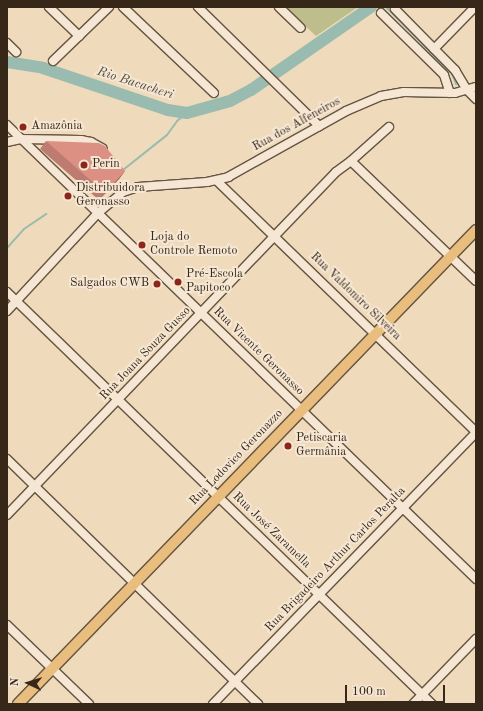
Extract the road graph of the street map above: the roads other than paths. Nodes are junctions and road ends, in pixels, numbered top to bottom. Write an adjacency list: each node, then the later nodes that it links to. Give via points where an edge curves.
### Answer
1 (49, 7): 10 (street)
2 (108, 7): 10 (street)
3 (123, 7): 17 (street)
4 (198, 7): 21 (street)
5 (278, 7): 9 (street)
6 (475, 7): 12 (street)
7 (395, 9): 12 (street)
8 (381, 13): 18 (street, via 444,75)
9 (300, 28)
10 (79, 36): 14 (street)
11 (7, 43): 13 (street)
12 (434, 49): 16 (street, via 460,76)
13 (16, 52)
14 (53, 61)
15 (476, 87): 16 (street, Rua dos Alfeneiros)
16 (467, 90): 18 (street, Rua dos Alfeneiros); 19 (street)
17 (214, 93)
18 (450, 93): 21 (street, Rua dos Alfeneiros, via 404,92 381,96)
19 (476, 99)
20 (7, 125): 23 (street, Rua Vicente Geronasso)
21 (319, 126): 27 (street, Rua dos Alfeneiros, via 240,171)
22 (389, 127): 26 (street, Rua Joana Souza Gusso)
23 (21, 139): 24 (street); 25 (street, via 91,142); 28 (street, Rua Vicente Geronasso)
24 (7, 142)
25 (108, 155)
26 (351, 161): 30 (street, Rua Joana Souza Gusso, via 336,172); 31 (street)
27 (217, 181): 28 (street, Rua dos Alfeneiros, via 131,189 115,198); 30 (street, Rua Valdomiro Silveira)
28 (98, 213): 34 (street); 36 (street, Rua Vicente Geronasso)
29 (476, 230): 31 (main road, Rua Lodovico Geronazzo)
30 (274, 236): 36 (street, Rua Joana Souza Gusso); 37 (street, Rua Valdomiro Silveira)
31 (450, 257): 32 (street); 37 (main road, Rua Lodovico Geronazzo)
32 (476, 281)
33 (7, 292): 34 (street, Rua José Zaramella)
34 (16, 301): 35 (street); 38 (street, Rua José Zaramella)
35 (7, 311)
36 (201, 313): 38 (street, Rua Joana Souza Gusso); 39 (street, Rua Vicente Geronasso)
37 (376, 334): 39 (main road, Rua Lodovico Geronazzo); 40 (street, Rua Valdomiro Silveira)
38 (118, 400): 42 (street, Rua Joana Souza Gusso); 43 (street, Rua José Zaramella)
39 (302, 410): 43 (main road, Rua Lodovico Geronazzo); 44 (street, Rua Vicente Geronasso)
40 (476, 432): 44 (street, Rua Brigadeiro Arthur Carlos Peralta)
41 (7, 459): 42 (street)
42 (35, 487): 45 (street, Rua Joana Souza Gusso); 47 (street)
43 (218, 497): 47 (main road, Rua Lodovico Geronazzo); 48 (street, Rua José Zaramella)
44 (403, 508): 46 (street, Rua Vicente Geronasso); 48 (street, Rua Brigadeiro Arthur Carlos Peralta)
45 (7, 515)
46 (476, 579)
47 (134, 583): 51 (main road, Rua Lodovico Geronazzo); 52 (street)
48 (319, 595): 52 (street, Rua Brigadeiro Arthur Carlos Peralta); 53 (street, Rua José Zaramella)
49 (7, 625): 51 (street)
50 (476, 639): 53 (street)
51 (52, 668): 54 (main road, Rua Lodovico Geronazzo); 55 (street)
52 (235, 681): 56 (street, Rua Brigadeiro Arthur Carlos Peralta); 57 (street)
53 (422, 694): 58 (street); 59 (street, Rua José Zaramella)
54 (18, 704)
55 (89, 704)
56 (213, 704)
57 (258, 704)
58 (413, 704)
59 (432, 704)

